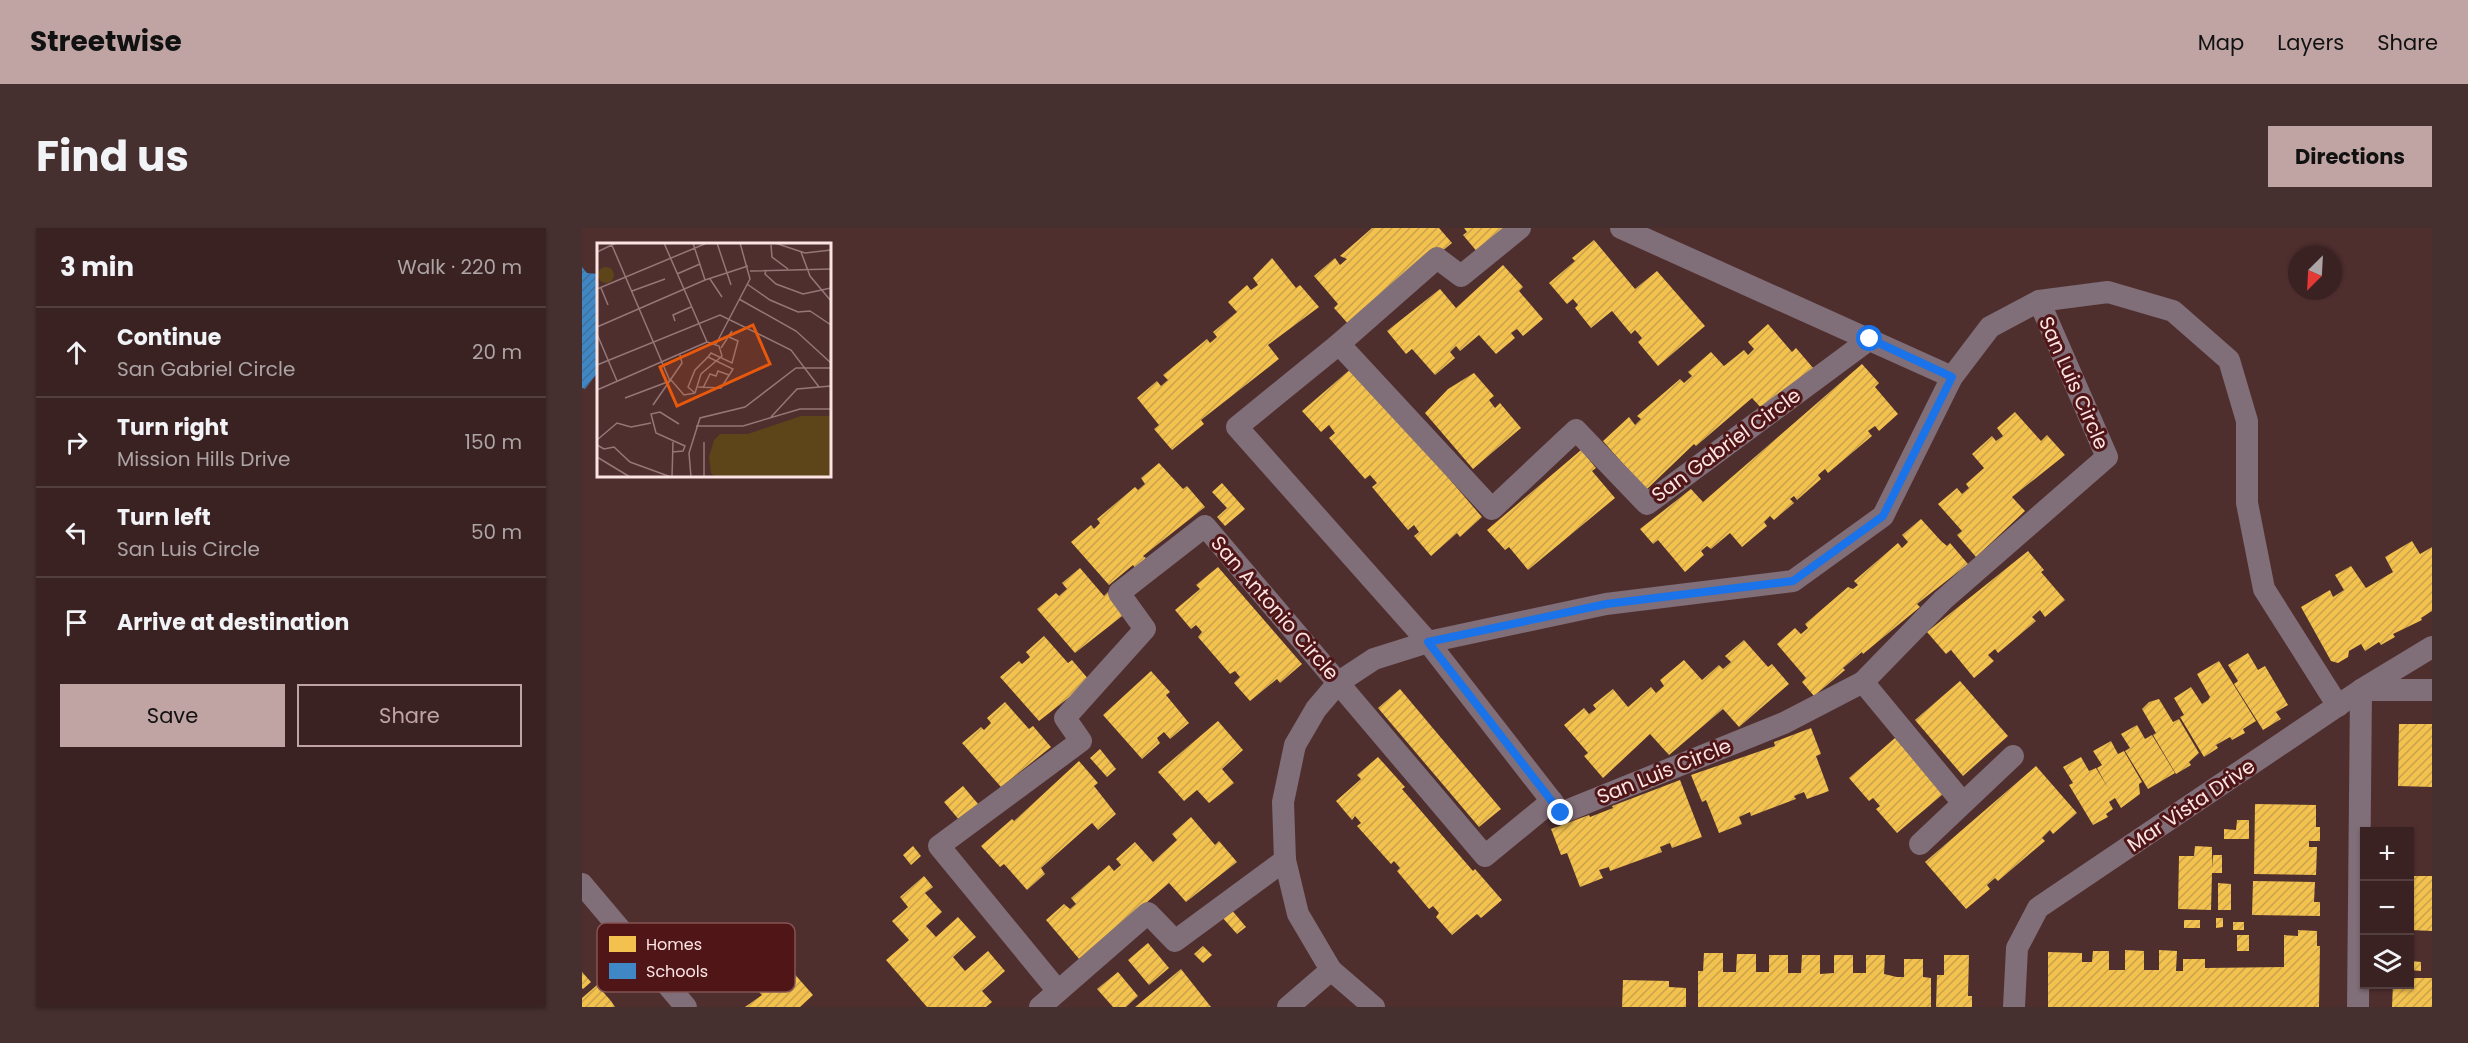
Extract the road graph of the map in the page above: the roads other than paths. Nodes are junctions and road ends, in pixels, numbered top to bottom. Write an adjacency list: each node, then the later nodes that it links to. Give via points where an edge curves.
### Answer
1 (1520, 228): 5 (street, via 1461,276 1437,258)
2 (1621, 228): 4 (street)
3 (2038, 301): 6 (street, via 1990,327); 10 (street, San Luis Circle, via 2107,457 1943,600); 13 (street, via 2108,292 2173,311 2229,360 2247,421 2247,503 2264,590)
4 (1870, 339): 5 (street, San Gabriel Circle, via 1647,504 1576,430 1492,509); 6 (street)
5 (1339, 344): 7 (street, via 1237,427)
6 (1952, 377): 7 (street, via 1883,516 1793,581 1606,604)
7 (1428, 642): 9 (street, via 1374,659); 15 (street)
8 (2432, 647): 11 (street, Mar Vista Drive)
9 (1339, 682): 15 (street, San Antonio Circle, via 1485,856); 18 (street, via 1316,709 1295,745 1283,802); 22 (street, San Antonio Circle, via 1205,526 1119,593 1145,629 1065,718 1081,741 939,846)
10 (1863, 682): 15 (street, San Luis Circle, via 1784,723 1561,813); 16 (street)
11 (2361, 690): 12 (street); 13 (street, Mar Vista Drive); 29 (street)
12 (2432, 690)
13 (2338, 706): 28 (street, Mar Vista Drive, via 2038,908 2017,948)
14 (2013, 756): 16 (street)
15 (1552, 801)
16 (1963, 803): 17 (street)
17 (1920, 844)
18 (1285, 860): 21 (street, via 1298,914); 22 (street, via 1175,940 1148,913)
19 (582, 884): 20 (street)
20 (615, 923)
21 (1331, 970): 26 (street); 27 (street)
22 (1058, 991): 25 (street)
23 (673, 992): 24 (street)
24 (686, 1007)
25 (1040, 1007)
26 (1288, 1007)
27 (1374, 1007)
28 (2014, 1007)
29 (2358, 1007)

